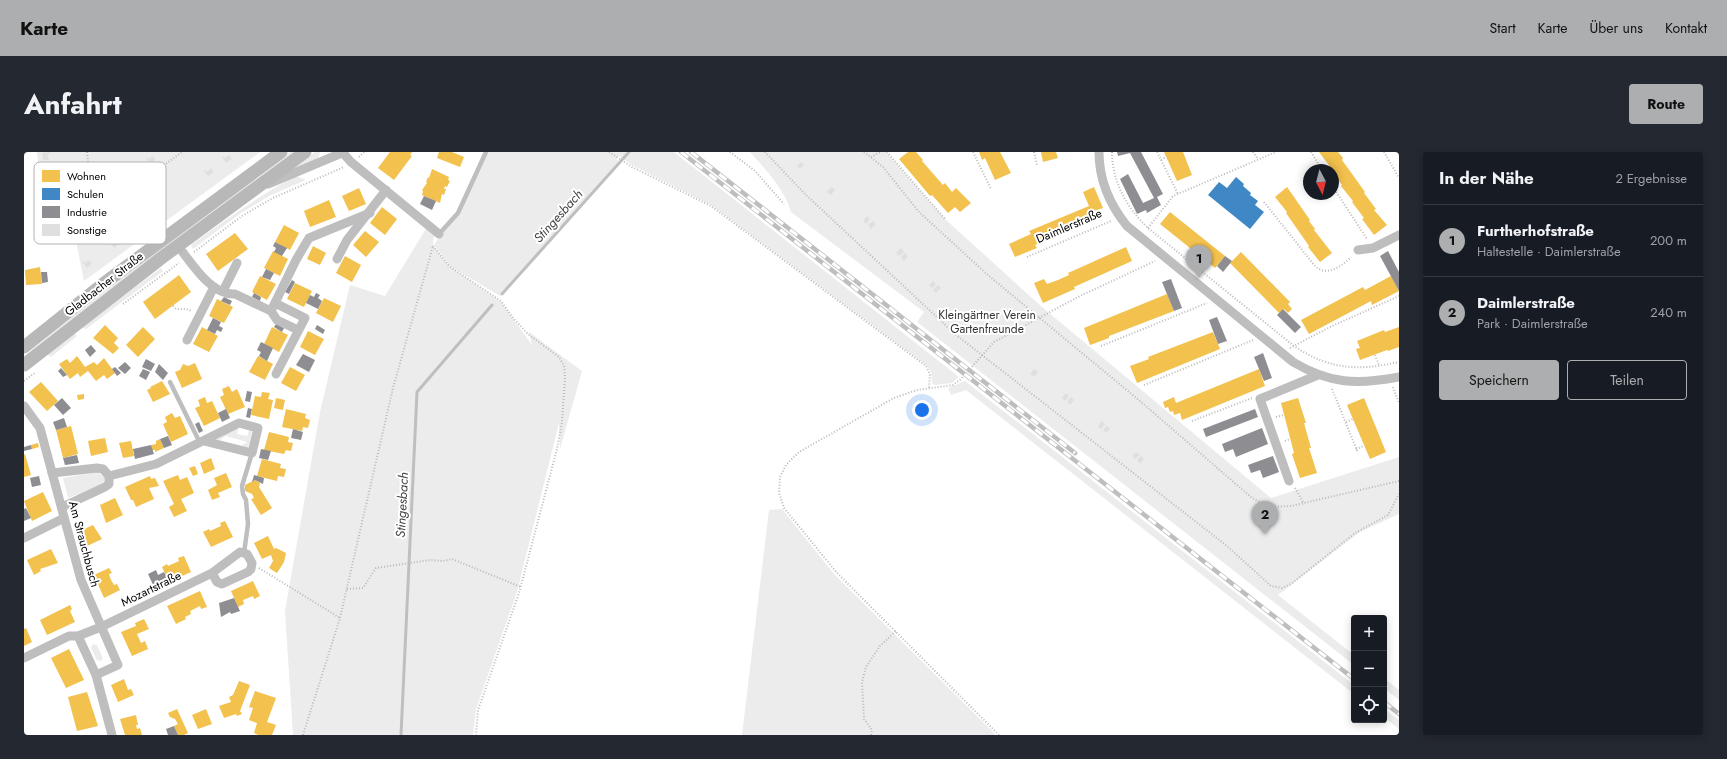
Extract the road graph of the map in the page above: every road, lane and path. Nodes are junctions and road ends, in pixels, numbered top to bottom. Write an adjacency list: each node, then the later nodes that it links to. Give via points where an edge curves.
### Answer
1 (87, 152): 26 (path)
2 (182, 152): 27 (path)
3 (281, 152): 44 (main road, Gladbacher Straße)
4 (305, 152): 32 (main road, Gladbacher Straße)
5 (344, 152): 32 (street, Gladbacher Straße); 33 (street, Gladbacher Straße, via 351,162)
6 (486, 152): 42 (lane, via 458,213)
7 (609, 152): 81 (path, via 625,163 711,206 926,366 930,374)
8 (730, 152): 37 (path, via 755,171)
9 (765, 152): 69 (path, via 811,199 955,334)
10 (864, 152): 23 (path)
11 (880, 152): 23 (path)
12 (887, 152): 40 (path)
13 (973, 152): 31 (path)
14 (1034, 152): 29 (path)
15 (1099, 152): 39 (street, Daimlerstraße, via 1104,185)
16 (1112, 152): 41 (path, via 1114,169 1123,196 1130,209)
17 (1157, 152): 25 (path)
18 (1253, 152): 24 (path)
19 (1276, 152): 24 (path)
20 (1311, 152): 28 (path)
21 (1384, 152): 30 (path)
22 (1166, 157): 25 (path)
23 (871, 158): 61 (path, via 883,167 919,212)
24 (1258, 159): 34 (path)
25 (1161, 160): 34 (path)
26 (88, 162)
27 (166, 164)
28 (1318, 164)
29 (1037, 165)
30 (1399, 178)
31 (991, 189)
32 (256, 190): 47 (main road, Gladbacher Straße)
33 (386, 190): 38 (street); 42 (street, Gladbacher Straße)
34 (1178, 194): 41 (path, via 1173,196)
35 (1339, 196): 49 (path)
36 (1264, 202): 50 (path, via 1320,271 1330,271)
37 (784, 204)
38 (370, 212): 53 (street, via 347,240); 59 (street, via 309,238)
39 (1120, 217): 45 (street, Daimlerstraße); 51 (path, Daimlerstraße)
40 (946, 219)
41 (1148, 228): 45 (path); 67 (path)
42 (439, 234): 48 (path)
43 (1399, 235): 49 (street)
44 (166, 237)
45 (1140, 238): 52 (street, Daimlerstraße)
46 (157, 244): 65 (main road, Gladbacher Straße)
47 (178, 246): 55 (street, via 208,284); 72 (main road, Gladbacher Straße)
48 (433, 246): 105 (path, via 449,266 501,301 528,334 558,357 564,366 562,422 557,449); 106 (path, via 393,388)
49 (1373, 248): 50 (street)
50 (1358, 250)
51 (1027, 257)
52 (1163, 257): 57 (street, Daimlerstraße); 61 (path)
53 (337, 259)
54 (237, 263): 55 (street)
55 (218, 289): 59 (street); 60 (street)
56 (1399, 296): 67 (path)
57 (1215, 299): 63 (street, Daimlerstraße); 66 (path)
58 (173, 306): 60 (path)
59 (273, 307): 62 (street, via 277,320); 62 (street, via 305,318)
60 (200, 316): 64 (street)
61 (1039, 318): 69 (path, via 994,342); 98 (path, via 1252,498 1274,508)
62 (298, 330): 74 (street)
63 (1261, 337): 68 (street, Daimlerstraße); 80 (path)
64 (187, 340)
65 (25, 346)
66 (1100, 346)
67 (1294, 346): 68 (path); 73 (path, via 1332,365 1356,368)
68 (1281, 353): 75 (street, Daimlerstraße)
69 (981, 355): 81 (path, via 957,382 948,386); 97 (path, via 1227,546 1271,586 1282,588 1291,584 1355,533 1388,515)
70 (1374, 355): 73 (path)
71 (1399, 362): 73 (path)
72 (24, 365)
73 (1379, 366)
74 (276, 374)
75 (1318, 375): 77 (street, Daimlerstraße); 82 (street)
76 (1399, 377): 78 (street, Daimlerstraße)
77 (1328, 379): 78 (street, Daimlerstraße, via 1360,382); 87 (path)
78 (1390, 379): 83 (path)
79 (170, 382): 88 (lane)
80 (1144, 385)
81 (929, 388): 109 (path, via 894,398 799,452 786,464 778,484 780,500 789,516 837,573)
82 (1260, 399): 86 (path, via 1254,397); 95 (street)
83 (1399, 403)
84 (24, 406): 93 (street, Am Strauchbusch, via 40,428)
85 (1353, 419): 87 (path)
86 (1192, 422)
87 (1346, 422): 90 (path)
88 (202, 442): 92 (street); 92 (street, via 239,423 258,428); 94 (street, via 156,464)
89 (1364, 446): 90 (path)
90 (1356, 449): 91 (path)
91 (1358, 452)
92 (252, 453): 102 (lane, via 242,486 248,524)
93 (52, 473): 94 (street, via 98,468); 99 (street, Am Strauchbusch)
94 (110, 476): 99 (street, via 109,484 105,487)
95 (1289, 481): 98 (path, via 1294,485)
96 (1399, 481): 98 (path)
97 (1399, 494)
98 (1304, 504)
99 (62, 507): 100 (street, Am Strauchbusch)
100 (64, 518): 101 (street); 108 (street, Am Strauchbusch, via 81,580)
101 (24, 538)
102 (244, 553): 103 (street); 104 (street, Mozartstraße, via 236,554)
103 (252, 563): 104 (street, via 248,572 222,584 217,582); 107 (path)
104 (212, 573): 108 (street, Mozartstraße)
105 (521, 587): 106 (path, via 452,559 376,568 363,588); 115 (path, via 478,710)
106 (347, 589): 107 (path)
107 (340, 618): 114 (path)
108 (100, 627): 110 (street, Mozartstraße); 112 (street, Am Strauchbusch, via 118,665)
109 (896, 630): 116 (path, via 869,662 862,682 864,719 872,730); 117 (path)
110 (78, 636): 111 (street, Mozartstraße, via 69,636); 112 (street)
111 (24, 658)
112 (96, 675): 113 (street)
113 (112, 735)
114 (303, 735)
115 (476, 735)
116 (871, 735)
117 (999, 735)

